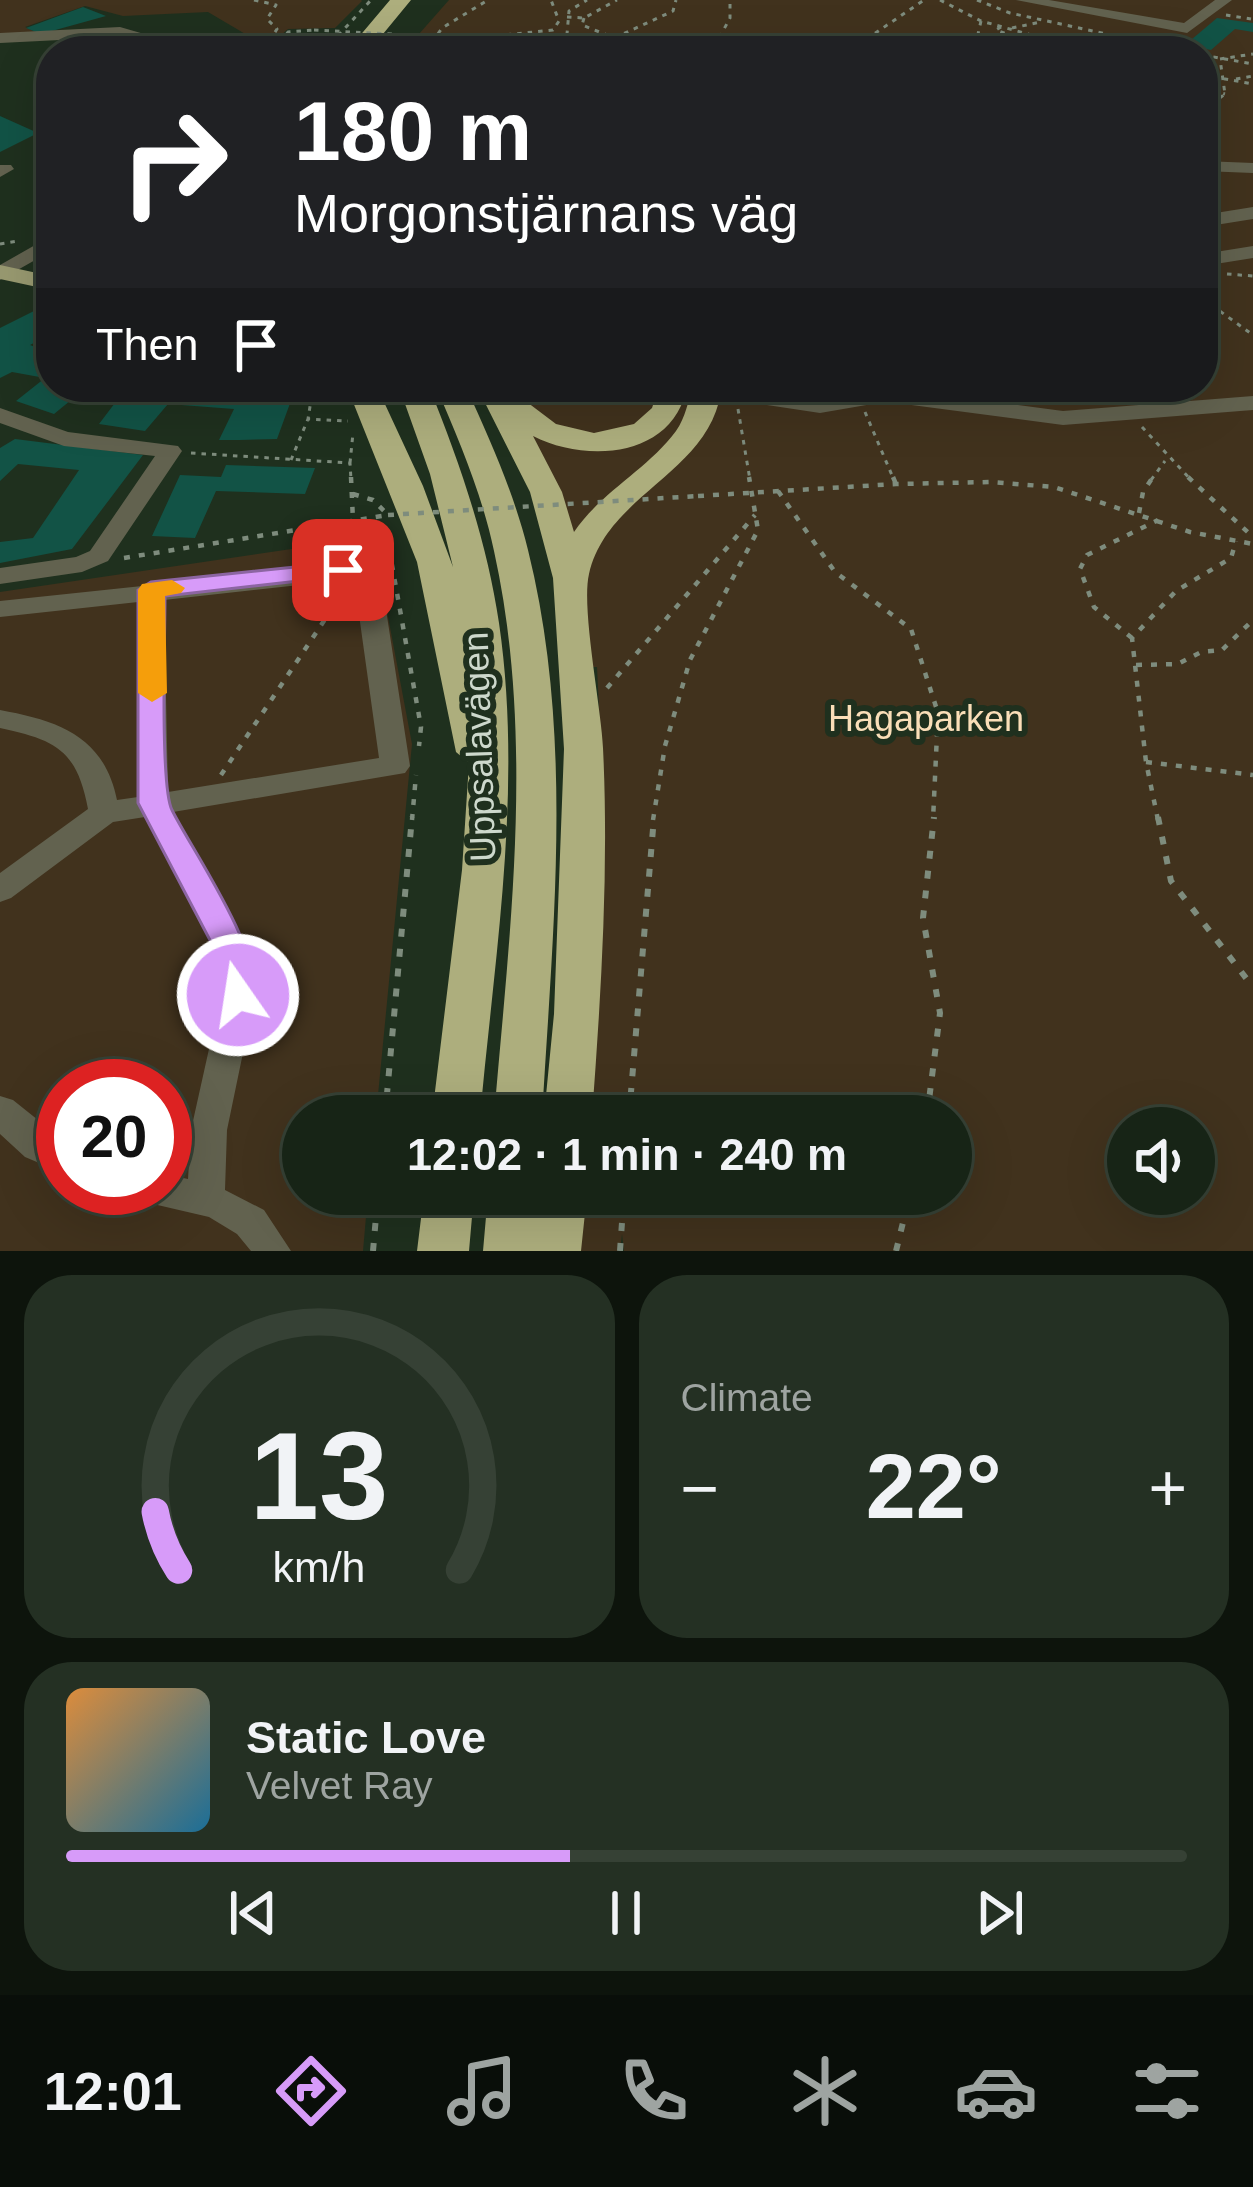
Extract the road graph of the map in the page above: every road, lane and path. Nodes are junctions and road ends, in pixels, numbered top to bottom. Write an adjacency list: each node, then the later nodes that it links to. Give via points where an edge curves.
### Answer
1 (254, 0): 28 (path, via 276,5 267,19 277,29)
2 (371, 0): 30 (path)
3 (401, 0): 21 (highway)
4 (427, 0): 33 (highway)
5 (488, 0): 35 (path)
6 (551, 0): 24 (path, via 559,20)
7 (586, 0): 17 (path)
8 (617, 0): 18 (path)
9 (676, 0): 40 (path, via 673,11)
10 (730, 0): 41 (path)
11 (925, 0): 42 (path)
12 (940, 0): 16 (path)
13 (978, 0): 16 (path); 19 (path)
14 (1023, 0): 15 (street, via 1186,28); 23 (street)
15 (1225, 0)
16 (959, 8): 20 (path)
17 (567, 17): 18 (path); 38 (path)
18 (584, 17): 39 (path, via 582,25)
19 (1047, 20): 22 (path); 46 (path)
20 (981, 21): 22 (path); 43 (path)
21 (379, 23): 31 (highway); 32 (highway)
22 (1003, 27): 44 (path, via 996,29); 45 (path)
23 (1104, 27)
24 (553, 30): 36 (path); 37 (path)
25 (36, 36): 47 (street)
26 (40, 36): 27 (street)
27 (137, 36)
28 (272, 36)
29 (284, 36): 34 (path, bridge, via 314,29)
30 (338, 36)
31 (361, 36)
32 (369, 36)
33 (397, 36)
34 (418, 36)
35 (436, 36)
36 (499, 36)
37 (534, 36)
38 (565, 36)
39 (610, 36)
40 (614, 36)
41 (720, 36)
42 (871, 36)
43 (980, 36)
44 (1014, 36)
45 (1035, 36)
46 (1118, 36)
47 (0, 38)
48 (1253, 54): 49 (path)
49 (1220, 58): 50 (path); 53 (path)
50 (1253, 64)
51 (1253, 76): 53 (path)
52 (1218, 78): 53 (path)
53 (1225, 80): 54 (path); 56 (path)
54 (1253, 84)
55 (1218, 92): 56 (path)
56 (1225, 94): 57 (path)
57 (1218, 99)
58 (1218, 167): 59 (street)
59 (1253, 168)
60 (1253, 213): 61 (street)
61 (1218, 219)
62 (0, 244): 66 (path)
63 (36, 249): 66 (street)
64 (1253, 251): 65 (street)
65 (1218, 257)
66 (7, 263): 67 (main road)
67 (36, 276)
68 (1218, 310): 69 (path)
69 (1253, 335)
70 (311, 402): 86 (path)
71 (420, 402): 121 (highway, Uppsalavägen, via 470,556 488,699)
72 (458, 402): 129 (highway, Uppsalavägen, via 511,552 533,701 537,796)
73 (502, 402): 109 (highway, via 547,491)
74 (511, 402): 75 (highway, via 544,430 586,442 649,430)
75 (683, 402)
76 (698, 402): 109 (highway, via 700,419 687,437 606,512)
77 (703, 402): 96 (path)
78 (789, 402): 79 (street)
79 (832, 402)
80 (862, 402): 93 (path)
81 (966, 402): 85 (street, via 1063,418)
82 (1131, 402): 85 (street)
83 (1253, 403): 85 (street)
84 (351, 405): 86 (path); 92 (path); 121 (highway, via 419,518)
85 (1133, 412): 90 (path)
86 (308, 419): 91 (path)
87 (12, 420): 88 (street); 89 (street, via 64,439)
88 (0, 438)
89 (170, 451): 91 (path); 107 (street, via 100,556)
90 (1167, 458): 97 (path); 104 (path)
91 (291, 460): 92 (path)
92 (350, 463): 95 (path)
93 (896, 484): 94 (path); 97 (path, via 1054,487)
94 (778, 491): 96 (path); 132 (path, via 836,572 911,629 938,713 923,918 940,1013)
95 (350, 493): 99 (path); 101 (path)
96 (751, 493): 98 (path); 99 (path, bridge)
97 (1139, 513): 100 (path)
98 (756, 514): 115 (path, via 608,688); 131 (path, via 752,544 690,660 665,746)
99 (388, 515): 101 (path)
100 (1157, 520): 105 (path); 113 (path, via 1087,555 1080,569 1094,608)
101 (353, 521): 102 (path); 103 (path)
102 (308, 530): 106 (path, via 311,555); 107 (path)
103 (369, 531): 106 (path); 117 (path, via 390,554)
104 (1253, 540): 105 (path)
105 (1236, 541): 113 (path, via 1231,558 1207,568)
106 (342, 561): 110 (street); 122 (path, via 340,597); 122 (street, via 368,578 395,766)
107 (82, 564): 108 (street)
108 (0, 576)
109 (570, 578): 130 (highway, via 584,749)
110 (151, 590): 111 (street); 123 (street)
111 (0, 609)
112 (1253, 620): 114 (path, via 1222,650 1178,664)
113 (1132, 638): 114 (path)
114 (1134, 665): 118 (path)
115 (596, 692)
116 (0, 719): 124 (street, via 75,742 91,759)
117 (419, 749)
118 (1146, 763): 120 (path); 126 (path, via 1171,880)
119 (417, 771): 127 (path)
120 (1253, 775)
121 (487, 790): 128 (highway, Uppsalavägen)
122 (207, 795): 123 (street)
123 (153, 803): 124 (street); 136 (street, via 227,942 238,995 209,1130)
124 (104, 813): 125 (street)
125 (0, 890)
126 (1253, 987)
127 (387, 1095)
128 (458, 1095)
129 (519, 1095)
130 (570, 1095)
131 (631, 1095)
132 (930, 1095)
133 (0, 1111): 134 (street)
134 (36, 1144)
135 (192, 1196): 136 (street)
136 (206, 1198): 143 (street, via 254,1222)
137 (376, 1215): 144 (path)
138 (447, 1215): 145 (highway)
139 (512, 1215): 146 (highway)
140 (559, 1215): 147 (highway)
141 (623, 1215): 148 (path)
142 (905, 1215): 149 (path)
143 (271, 1251)
144 (373, 1251)
145 (443, 1251)
146 (509, 1251)
147 (555, 1251)
148 (620, 1251)
149 (896, 1251)

